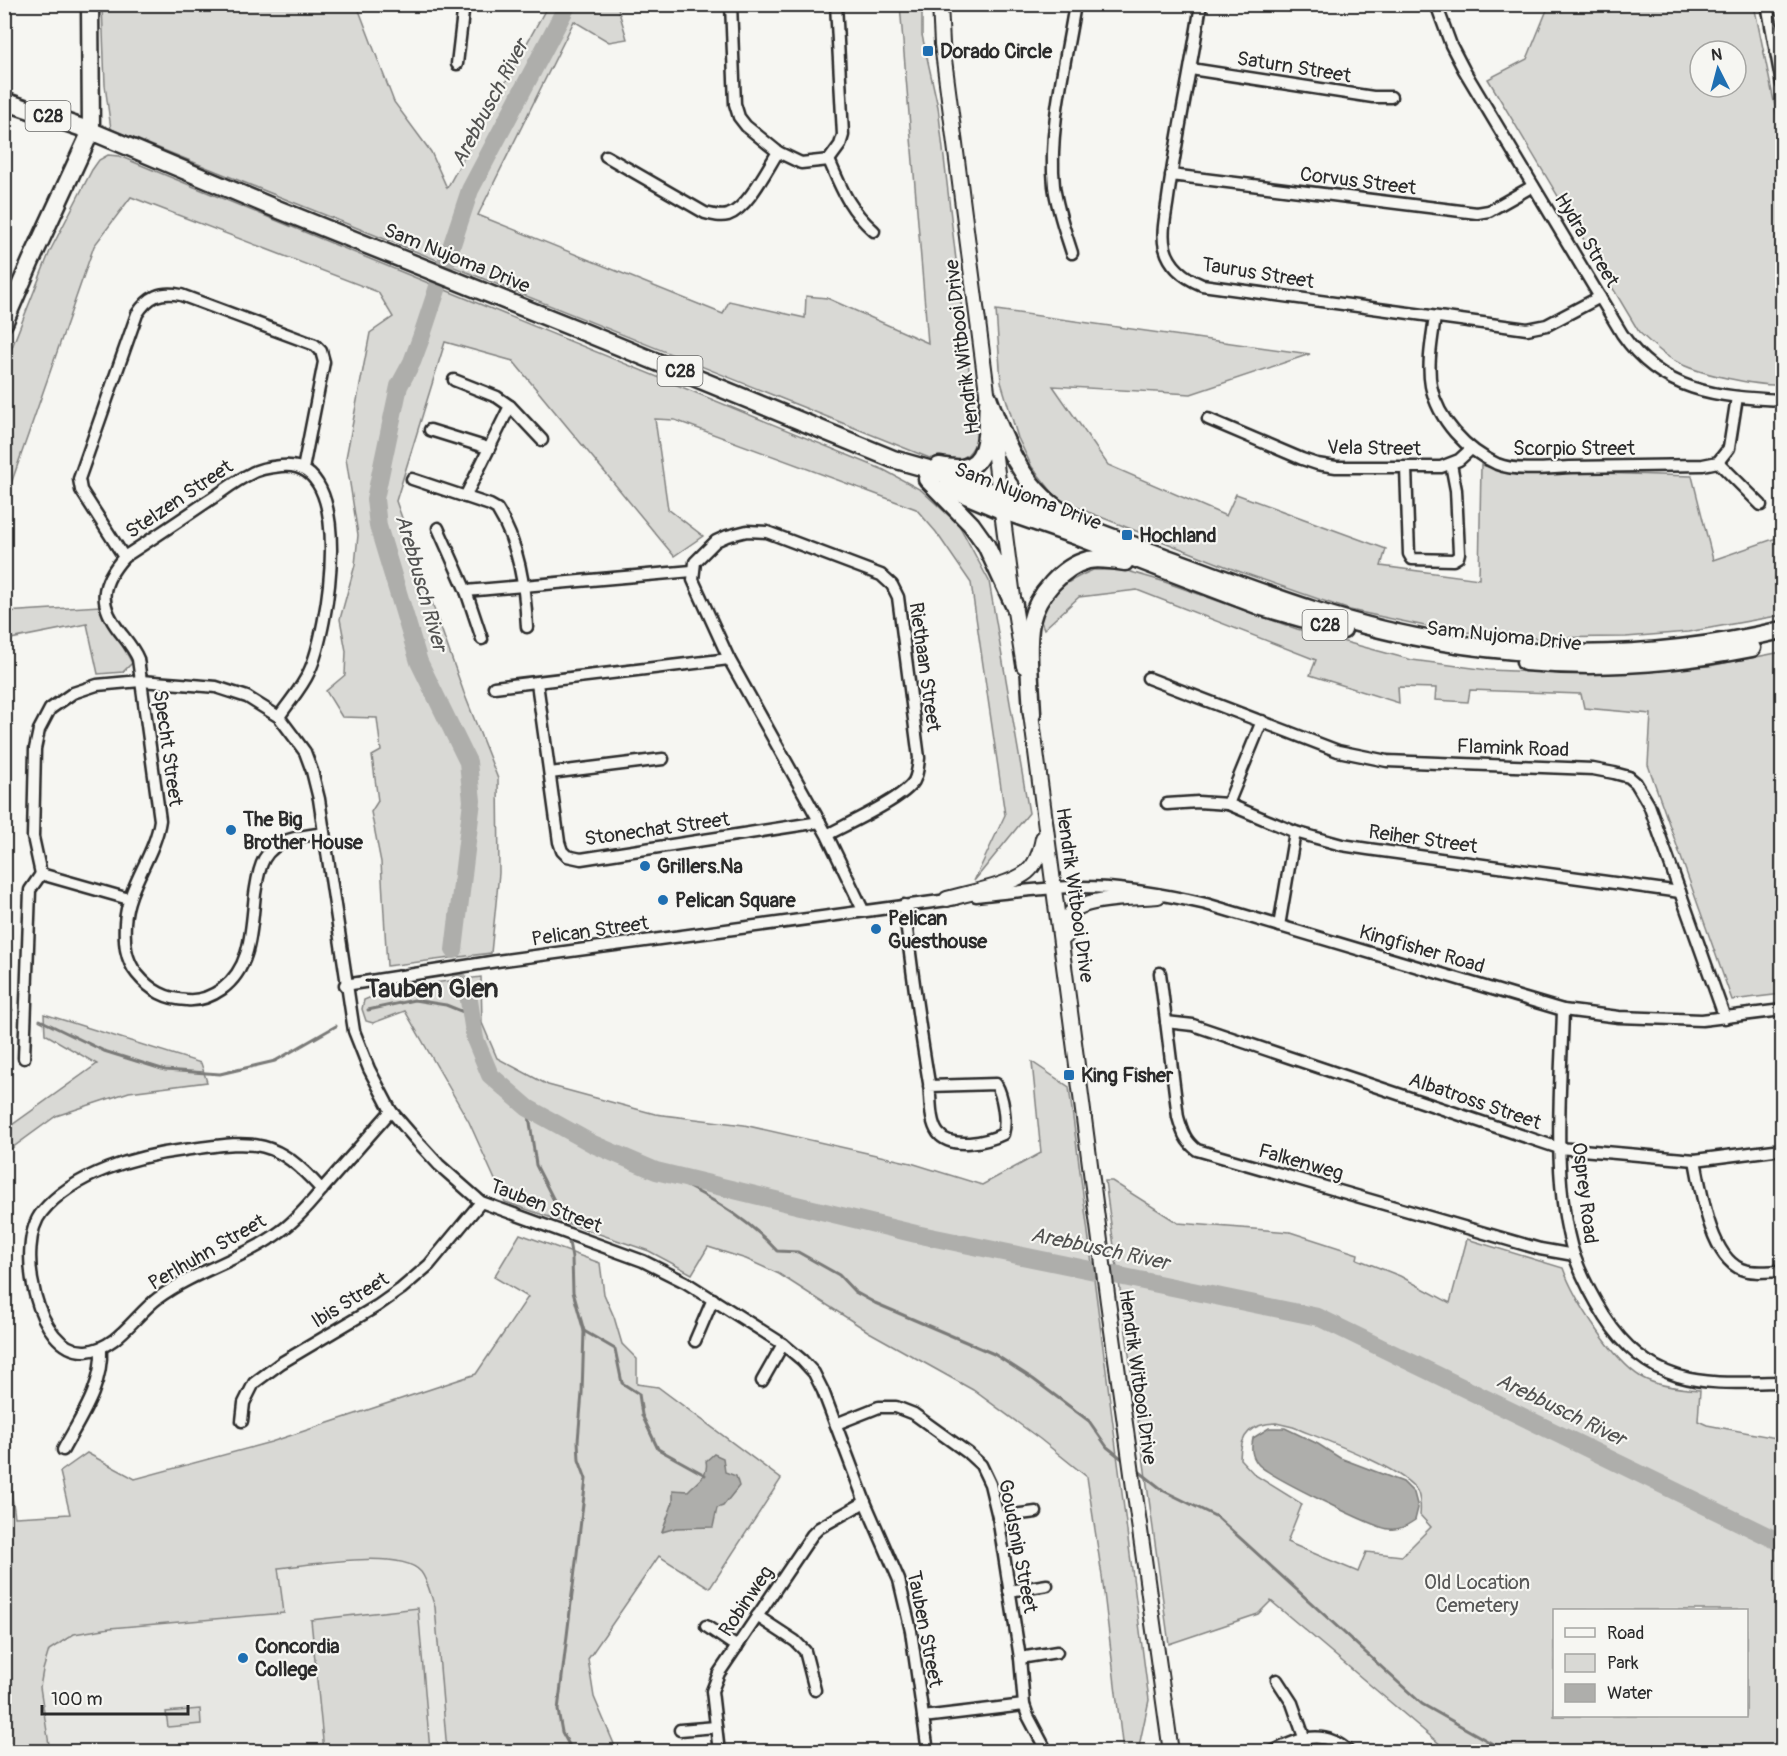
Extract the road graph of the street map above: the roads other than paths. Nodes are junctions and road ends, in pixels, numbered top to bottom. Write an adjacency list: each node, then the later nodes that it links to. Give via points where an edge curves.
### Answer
1 (90, 4): 19 (highway)
2 (464, 4): 14 (street)
3 (731, 4): 20 (street, via 738,117)
4 (836, 4): 22 (street, via 843,135)
5 (930, 4): 13 (main road, Hendrik Witbooi Drive)
6 (940, 4): 13 (main road, Hendrik Witbooi Drive)
7 (1075, 4): 26 (street, via 1053,158 1058,207)
8 (1201, 4): 15 (street, Taurus Street)
9 (1390, 4): 10 (street)
10 (1422, 4)
11 (1437, 4): 24 (street, Hydra Street, via 1464,70)
12 (1767, 4): 16 (street)
13 (942, 44): 31 (main road, Hendrik Witbooi Drive)
14 (457, 64)
15 (1191, 69): 17 (street, Saturn Street); 23 (street, Taurus Street)
16 (1782, 84)
17 (1391, 98)
18 (4, 101): 19 (highway, Sam Nujoma Drive / C28)
19 (91, 131): 29 (highway); 40 (highway, Sam Nujoma Drive / C28)
20 (778, 152): 21 (street, via 738,210 716,216); 22 (street, via 801,163)
21 (606, 156)
22 (829, 160): 25 (street, via 859,218)
23 (1171, 175): 24 (street, Corvus Street, via 1477,213 1489,211); 28 (street, Taurus Street, via 1165,249 1171,262 1191,281)
24 (1533, 186): 27 (street, Hydra Street)
25 (874, 231)
26 (1072, 253)
27 (1600, 297): 28 (street, Taurus Street, via 1540,327); 32 (street, Hydra Street, via 1628,342 1650,365 1692,388)
28 (1435, 317): 39 (street, Scorpio Street, via 1431,371 1434,396 1439,410)
29 (4, 323)
30 (454, 380): 34 (street)
31 (988, 397): 40 (highway, via 984,446 973,464 960,469); 48 (main road, Hendrik Witbooi Drive); 50 (highway, via 1012,458 1029,482 1047,502)
32 (1737, 397): 33 (street, Hydra Street); 41 (street, via 1730,448)
33 (1782, 400)
34 (510, 405): 37 (street); 38 (street)
35 (1208, 419): 43 (street, Vela Street, via 1317,465)
36 (430, 430): 38 (street)
37 (542, 440)
38 (488, 448): 47 (street)
39 (1472, 449): 41 (street, Scorpio Street, via 1497,464 1519,468); 42 (street, Vela Street)
40 (893, 459): 46 (highway, Sam Nujoma Drive / C28); 48 (highway, Sam Nujoma Drive / C28, via 932,470)
41 (1718, 462): 49 (street)
42 (1451, 464): 43 (street, Vela Street); 43 (street, via 1459,553 1453,560 1412,559 1409,554)
43 (1406, 468)
44 (303, 469): 52 (street, Stelzen Street, via 293,465 252,472); 52 (street, via 324,362 321,351 315,345 181,295 156,294 144,302 137,314 78,479 81,490); 68 (street, via 317,481 323,494 332,563 318,647 309,673)
45 (412, 479): 47 (street)
46 (927, 479): 48 (highway, Sam Nujoma Drive / C28); 57 (highway, via 986,545)
47 (465, 497): 55 (street, via 497,509)
48 (1000, 503): 50 (highway, Sam Nujoma Drive / C28); 53 (highway, Sam Nujoma Drive / C28); 57 (main road, Hendrik Witbooi Drive)
49 (1761, 505)
50 (1082, 526): 59 (highway, Sam Nujoma Drive / C28, via 1271,597 1371,627 1444,642 1526,652 1605,653 1667,650)
51 (438, 528): 56 (street)
52 (124, 557): 64 (street, Stelzen Street, via 106,583 105,607 135,652)
53 (1150, 565): 61 (highway, Sam Nujoma Drive / C28, via 1262,607 1362,636 1452,655 1593,666 1690,659); 67 (highway, via 1086,561 1048,587 1031,624)
54 (692, 572): 55 (street); 62 (street, via 698,595); 78 (street, Riethaan Street, via 694,562 716,541 747,531 767,532 881,575 892,585 898,597 918,773 903,793)
55 (525, 588): 56 (street); 58 (street)
56 (466, 591): 60 (street)
57 (1014, 605): 67 (main road, Hendrik Witbooi Drive)
58 (527, 627)
59 (1782, 630)
60 (482, 639)
61 (1782, 641)
62 (729, 659): 65 (street); 75 (street)
63 (1148, 678): 69 (street, Flamink Road)
64 (140, 681): 68 (street, Tauben Street, via 216,687 247,697); 79 (street, Tauben Street, via 97,685 73,693 43,718 35,749 33,837); 83 (street, Specht Street, via 160,820)
65 (537, 683): 66 (street); 71 (street, Stonechat Street)
66 (494, 687)
67 (1032, 714): 74 (main road, Hendrik Witbooi Drive)
68 (279, 717): 77 (street, Tauben Street, via 304,752 312,771)
69 (1262, 721): 73 (street); 81 (street, Flamink Road, via 1366,758 1593,769 1629,777 1648,805)
70 (663, 759): 71 (street)
71 (550, 773): 75 (street, Stonechat Street, via 559,842 562,851 573,858)
72 (1167, 804): 73 (street, Reiher Street)
73 (1228, 804): 76 (street, Reiher Street)
74 (1044, 818): 80 (main road, Hendrik Witbooi Drive); 84 (main road, via 1040,852 1028,871 1012,880)
75 (820, 822): 78 (street)
76 (1295, 832): 81 (street, Reiher Street, via 1342,845); 87 (street)
77 (324, 833): 83 (street, Specht Street, via 289,839 264,859 258,874 246,960 231,981 208,997 176,999 156,993 129,965 125,920); 90 (street, Tauben Street)
78 (827, 835): 86 (street)
79 (41, 874): 83 (street); 95 (street, via 30,890)
80 (1054, 888): 82 (street, Kingfisher Road, via 1101,888); 84 (street, Pelican Street); 89 (main road, Hendrik Witbooi Drive)
81 (1680, 892): 93 (street, Flamink Road)
82 (1158, 896): 87 (street, Kingfisher Road, via 1206,904); 89 (main road, via 1090,903 1073,910 1066,929)
83 (129, 899)
84 (947, 900): 85 (street, Pelican Street)
85 (904, 905): 86 (street, Pelican Street); 96 (street)
86 (863, 910): 90 (street, Pelican Street)
87 (1279, 926): 91 (street, Kingfisher Road)
88 (1160, 973): 94 (street, Falkenweg)
89 (1068, 984): 132 (main road, Hendrik Witbooi Drive)
90 (345, 985): 97 (street, Tauben Street, via 356,1039)
91 (1563, 1010): 93 (street, Kingfisher Road, via 1619,1017); 98 (street, Osprey Road)
92 (1782, 1010): 93 (street, Kingfisher Road)
93 (1725, 1018)
94 (1166, 1022): 98 (street, Albatross Street, via 1193,1025); 103 (street, Falkenweg, via 1178,1117 1183,1134 1197,1150 1539,1249)
95 (24, 1058)
96 (929, 1086): 96 (street, via 996,1084 1003,1134 968,1143 946,1140 935,1128)
97 (391, 1111): 101 (street, Perlhuhn Street); 102 (street, Tauben Street, via 439,1165)
98 (1559, 1148): 100 (street, Albatross Street); 103 (street, Osprey Road)
99 (1782, 1149): 100 (street, Albatross Street)
100 (1695, 1160): 104 (street, via 1707,1217 1729,1260 1743,1270)
101 (322, 1190): 108 (street, Perlhuhn Street, via 281,1232 173,1288); 108 (street, via 282,1153 254,1144 168,1152 133,1160 65,1191 41,1213 34,1226 30,1252 34,1291 40,1312 65,1345 84,1351)
102 (481, 1202): 105 (street, Tauben Street, via 642,1261); 111 (street, Ibis Street, via 429,1265 401,1289 254,1383 244,1404)
103 (1574, 1255): 110 (street, Osprey Road, via 1593,1299 1610,1325 1645,1360 1678,1376 1695,1379)
104 (1782, 1271)
105 (714, 1299): 106 (street); 107 (street, Tauben Street)
106 (695, 1341)
107 (783, 1344): 109 (street); 112 (street, Tauben Street, via 814,1373)
108 (101, 1348): 113 (street, via 101,1372 96,1386)
109 (762, 1381)
110 (1782, 1382)
111 (242, 1421)
112 (836, 1424): 114 (street, Tauben Street); 116 (street, Goudsnip Street, via 879,1407 896,1407 914,1414 981,1465)
113 (63, 1450)
114 (865, 1502): 119 (street, Robinweg, via 812,1535); 127 (street, Tauben Street, via 904,1596)
115 (1036, 1512): 116 (street)
116 (998, 1517): 118 (street, Goudsnip Street)
117 (1047, 1585): 118 (street)
118 (1009, 1591): 123 (street, Goudsnip Street)
119 (757, 1616): 121 (street, Robinweg); 125 (street, via 805,1651)
120 (706, 1626): 121 (street)
121 (737, 1647): 128 (street, Robinweg, via 712,1691)
122 (1057, 1652): 123 (street)
123 (1020, 1658): 126 (street, Goudsnip Street)
124 (1277, 1680): 130 (street, via 1292,1703)
125 (815, 1690)
126 (1024, 1705): 127 (street); 131 (street, Goudsnip Street)
127 (923, 1717): 134 (street, Tauben Street)
128 (716, 1726): 129 (street); 133 (street, Robinweg)
129 (680, 1730)
130 (1304, 1737): 135 (street); 136 (street, via 1319,1737)
131 (1046, 1750)
132 (1171, 1750)
133 (719, 1752)
134 (928, 1752)
135 (1272, 1752)
136 (1349, 1752)

